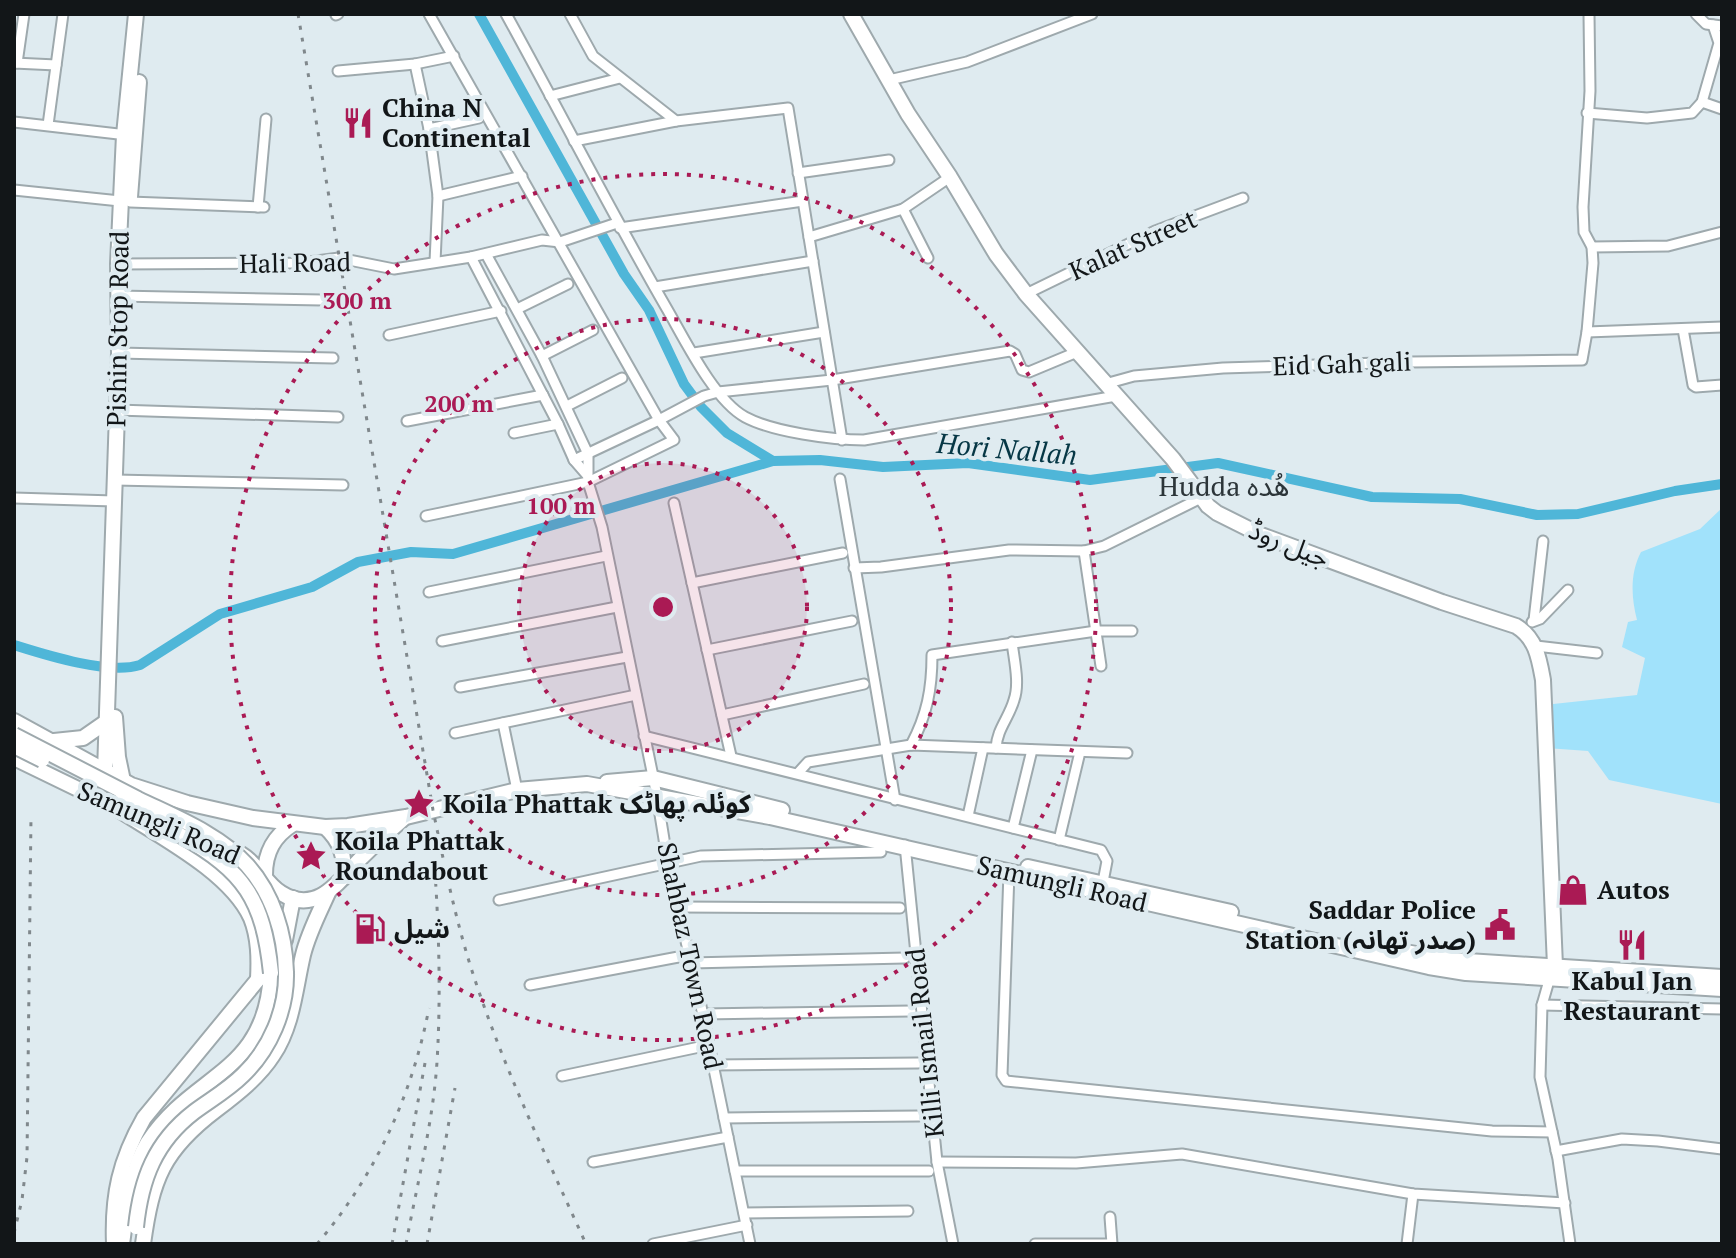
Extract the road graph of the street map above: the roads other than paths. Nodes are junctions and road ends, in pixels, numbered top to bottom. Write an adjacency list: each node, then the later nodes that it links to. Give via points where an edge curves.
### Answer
1 (24, 14): 14 (street)
2 (63, 14): 16 (street)
3 (136, 14): 30 (main road, Pishin Stop Road)
4 (145, 14): 30 (main road, Pishin Stop Road)
5 (429, 14): 13 (street)
6 (506, 14): 20 (street)
7 (570, 14): 18 (street, via 593,56)
8 (851, 14): 19 (main road, جیل روڈ)
9 (1092, 14): 19 (street, via 967,62)
10 (1589, 14): 23 (street)
11 (1696, 14): 12 (street, via 1706,24)
12 (1718, 25): 21 (street, via 1719,43)
13 (454, 56): 15 (street); 34 (street)
14 (16, 63): 16 (street)
15 (415, 64): 17 (street); 29 (street)
16 (56, 65): 28 (street)
17 (338, 71)
18 (620, 78): 20 (street); 26 (street)
19 (889, 80): 35 (main road, جیل روڈ)
20 (550, 96): 31 (street)
21 (1702, 102): 22 (street); 23 (street, via 1692,113 1647,118)
22 (1722, 109)
23 (1587, 113): 46 (street, via 1584,232)
24 (479, 118): 29 (street)
25 (266, 119): 39 (street, via 261,207)
26 (676, 121): 31 (street); 33 (street, via 788,108)
27 (14, 122): 28 (street)
28 (48, 125): 30 (street)
29 (429, 129): 37 (street)
30 (129, 135): 39 (main road, Pishin Stop Road)
31 (574, 141): 42 (street)
32 (889, 160): 33 (street)
33 (798, 173): 40 (street)
34 (522, 176): 37 (street); 45 (street)
35 (950, 177): 41 (street); 55 (main road, جیل روڈ)
36 (14, 190): 39 (street)
37 (438, 196): 51 (street)
38 (1243, 198): 55 (street, Kalat Street, via 1155,231)
39 (125, 201): 52 (main road, Pishin Stop Road)
40 (803, 201): 42 (street, Hali Road); 44 (street)
41 (903, 209): 44 (street); 49 (street)
42 (615, 225): 45 (street, Hali Road); 54 (street)
43 (1722, 232): 46 (street, via 1668,246)
44 (809, 237): 50 (street)
45 (560, 242): 47 (street, Hali Road, via 542,240); 81 (street)
46 (1592, 247): 64 (street)
47 (486, 254): 48 (street, Hali Road); 58 (street)
48 (471, 257): 51 (street, Hali Road); 59 (street)
49 (928, 258)
50 (813, 261): 54 (street); 63 (street)
51 (435, 262): 52 (street, Hali Road, via 394,269 339,258)
52 (121, 264): 56 (main road, Pishin Stop Road)
53 (568, 284): 58 (street)
54 (655, 287): 68 (street)
55 (1026, 294): 66 (main road, جیل روڈ)
56 (122, 296): 57 (street); 67 (main road, Pishin Stop Road)
57 (322, 300)
58 (517, 309): 69 (street)
59 (501, 311): 65 (street); 76 (street)
60 (1722, 327): 61 (street)
61 (1683, 329): 64 (street); 74 (street, via 1693,385)
62 (593, 330): 69 (street)
63 (824, 332): 68 (street); 72 (street)
64 (1587, 332): 73 (street, Eid Gah gali, via 1580,361 1223,368 1134,376)
65 (389, 335)
66 (1077, 352): 72 (street, via 1029,372 1010,351); 73 (main road, جیل روڈ)
67 (123, 353): 70 (street); 79 (main road, Pishin Stop Road)
68 (694, 353): 75 (street)
69 (542, 356): 78 (street)
70 (333, 358)
71 (622, 378): 78 (street)
72 (832, 380): 75 (street); 85 (street)
73 (1105, 384): 77 (main road, جیل روڈ)
74 (1722, 385)
75 (718, 392): 81 (street); 85 (street, via 746,417)
76 (543, 395): 82 (street); 83 (street)
77 (1116, 396): 85 (street, via 911,433); 93 (main road, جیل روڈ)
78 (567, 406): 86 (street)
79 (120, 410): 80 (street); 90 (main road, Pishin Stop Road)
80 (338, 417)
81 (659, 420): 86 (street); 88 (street, via 674,440)
82 (407, 421)
83 (558, 424): 84 (street); 87 (street)
84 (514, 433)
85 (842, 440)
86 (588, 454): 87 (street); 88 (street)
87 (574, 460): 88 (street)
88 (588, 479): 96 (street); 100 (street, Shahbaz Town Road)
89 (840, 479): 101 (street)
90 (119, 480): 91 (street); 94 (main road, Pishin Stop Road); 112 (main road, Pishin Stop Road)
91 (343, 485)
92 (14, 498): 94 (street)
93 (1201, 498): 98 (street); 107 (main road, جیل روڈ, via 1217,513 1261,535)
94 (114, 501): 112 (main road, Pishin Stop Road)
95 (674, 503): 102 (street)
96 (426, 516)
97 (1543, 541): 107 (street)
98 (1084, 551): 101 (street, via 1009,550); 108 (street)
99 (843, 553): 102 (street)
100 (606, 556): 104 (street); 105 (street, Shahbaz Town Road)
101 (854, 568): 134 (street)
102 (692, 583): 114 (street)
103 (1568, 590): 107 (street)
104 (429, 592)
105 (617, 607): 110 (street); 116 (street, Shahbaz Town Road)
106 (852, 621): 114 (street)
107 (1530, 626): 113 (main road)
108 (1096, 631): 109 (street); 111 (street); 117 (street)
109 (1132, 631)
110 (442, 641)
111 (1012, 642): 129 (street, via 932,655 925,718); 132 (street, via 1015,699 997,732)
112 (112, 644): 123 (main road); 142 (main road)
113 (1536, 646): 115 (street); 168 (main road, via 1543,680)
114 (707, 650): 121 (street)
115 (1597, 653)
116 (627, 657): 119 (street); 120 (street, Shahbaz Town Road)
117 (1101, 666)
118 (864, 684): 121 (street)
119 (460, 687)
120 (636, 695): 124 (street); 127 (street, Shahbaz Town Road)
121 (722, 715): 137 (street)
122 (14, 721): 128 (main road, Samungli Road)
123 (106, 722): 128 (main road, via 83,738); 139 (main road)
124 (503, 723): 125 (street); 144 (street)
125 (455, 733)
126 (14, 735): 197 (main road, bridge, via 232,852 259,882 281,934 286,987 268,1043 243,1075 164,1140 145,1177)
127 (644, 736): 137 (street); 141 (street, Shahbaz Town Road)
128 (54, 741): 139 (main road, Samungli Road)
129 (911, 745): 131 (street); 134 (street)
130 (14, 746): 197 (main road, bridge, via 100,788 230,868 248,890 268,945 270,994 261,1026 237,1060 150,1139 133,1177)
131 (983, 748): 132 (street); 148 (street)
132 (996, 748): 133 (street)
133 (1032, 750): 135 (street); 152 (street)
134 (885, 751): 140 (street, via 808,762); 146 (street)
135 (1080, 752): 136 (street); 153 (street)
136 (1127, 753)
137 (731, 756): 140 (street)
138 (14, 758): 147 (main road, Samungli Road)
139 (105, 772): 142 (main road, Samungli Road); 147 (main road)
140 (798, 773): 146 (street)
141 (653, 778): 143 (main road); 145 (street, Shahbaz Town Road); 154 (main road)
142 (123, 781): 150 (main road, Samungli Road, via 187,803)
143 (587, 784): 144 (main road, Samungli Road); 145 (main road, Samungli Road)
144 (517, 790): 149 (main road, Samungli Road)
145 (657, 796): 154 (main road, Samungli Road); 156 (street, Shahbaz Town Road)
146 (895, 800): 148 (street)
147 (113, 806): 158 (main road, Samungli Road, via 229,848); 170 (main road, via 216,874 237,895 255,933)
148 (968, 816): 152 (street)
149 (406, 817): 151 (main road, Samungli Road); 159 (main road)
150 (293, 824): 151 (main road, Samungli Road); 158 (main road, via 271,845)
151 (325, 827): 159 (main road, via 343,855)
152 (1013, 828): 153 (street)
153 (1059, 840): 160 (street, via 1101,850 1107,861)
154 (905, 845): 157 (main road, Samungli Road); 160 (main road, Samungli Road); 188 (street, Killi Ismail Road)
155 (881, 852): 156 (street, via 701,856)
156 (668, 864): 163 (street); 164 (street, Shahbaz Town Road)
157 (1009, 872): 160 (main road, Samungli Road); 183 (street, via 1002,1075 1006,1081 1492,1131)
158 (265, 875): 162 (main road, Samungli Road)
159 (343, 878): 161 (main road)
160 (1102, 888): 168 (main road, Samungli Road, via 1429,967 1466,973)
161 (328, 893): 162 (main road); 201 (main road, via 274,1054 166,1159)
162 (293, 898): 170 (main road, via 285,940)
163 (499, 900)
164 (678, 907): 165 (street); 167 (street, Shahbaz Town Road)
165 (900, 908)
166 (905, 958): 167 (street)
167 (690, 959): 171 (street); 176 (street, Shahbaz Town Road)
168 (1552, 972): 169 (main road, Samungli Road); 172 (main road, Samungli Road); 173 (street)
169 (1722, 977)
170 (258, 979): 198 (main road, via 144,1118 128,1147 118,1180)
171 (530, 985)
172 (1722, 989)
173 (1542, 1005): 174 (street); 183 (street, via 1540,1077)
174 (1722, 1009)
175 (911, 1011): 176 (street)
176 (703, 1014): 177 (street, Shahbaz Town Road)
177 (709, 1045): 179 (street, Shahbaz Town Road); 180 (street)
178 (918, 1063): 179 (street)
179 (713, 1065): 182 (street, Shahbaz Town Road)
180 (562, 1076)
181 (919, 1116): 182 (street)
182 (724, 1118): 184 (street, Shahbaz Town Road)
183 (1552, 1132): 186 (street)
184 (728, 1137): 187 (street); 189 (street, Shahbaz Town Road)
185 (1722, 1149): 186 (street, via 1622,1139)
186 (1556, 1151): 192 (street)
187 (593, 1162)
188 (937, 1162): 191 (street, via 1076,1163 1182,1154); 204 (street, Killi Ismail Road)
189 (735, 1171): 190 (street); 194 (street, Shahbaz Town Road)
190 (929, 1171)
191 (1413, 1194): 192 (street); 207 (street)
192 (1565, 1203): 208 (street)
193 (908, 1211): 194 (street)
194 (744, 1213): 196 (street, Shahbaz Town Road)
195 (1110, 1217): 206 (street)
196 (747, 1225): 202 (street); 203 (street, Shahbaz Town Road)
197 (130, 1228): 199 (main road); 200 (main road)
198 (114, 1244)
199 (122, 1244)
200 (135, 1244)
201 (143, 1244)
202 (653, 1244)
203 (750, 1244)
204 (953, 1244)
205 (1035, 1244): 206 (street)
206 (1112, 1244)
207 (1407, 1244)
208 (1570, 1244)

